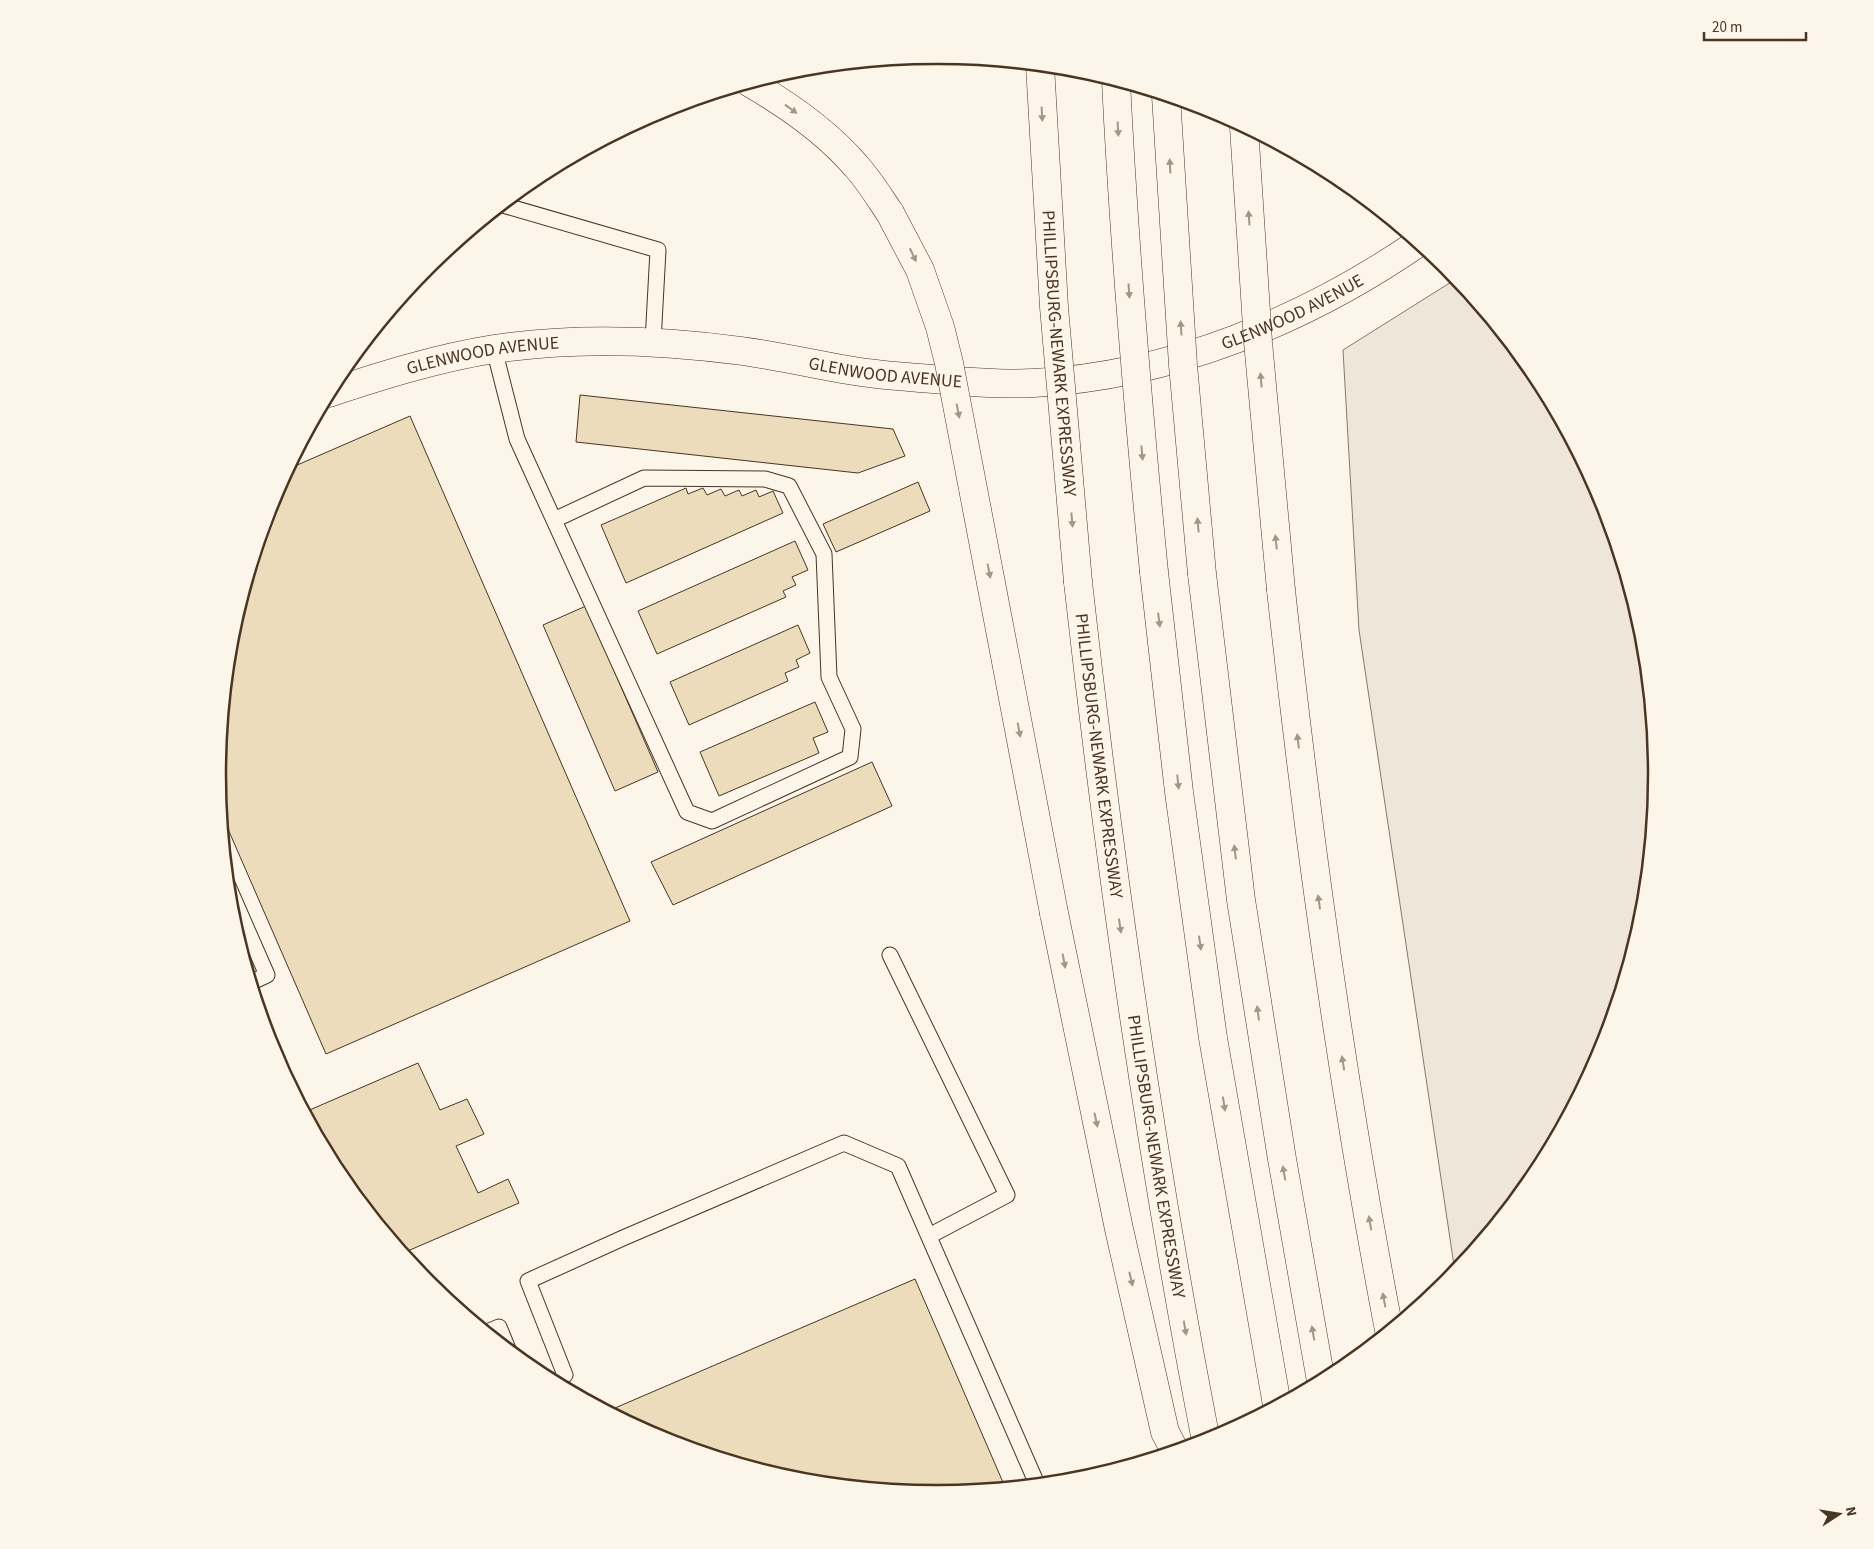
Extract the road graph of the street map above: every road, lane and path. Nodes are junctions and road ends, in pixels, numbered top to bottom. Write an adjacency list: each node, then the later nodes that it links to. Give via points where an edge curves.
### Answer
1 (1040, 72): 22 (main road, PHILLIPSBURG-NEWARK EXPRESSWAY, one-way to 22, bridge, via 1054,307 1078,582 1103,799 1171,1254)
2 (756, 87): 23 (main road, one-way to 23, bridge, via 796,113 856,166 890,213 920,270 940,327 1121,1238 1165,1432)
3 (1116, 87): 21 (main road, one-way to 21, bridge, via 1128,284 1154,572 1179,792 1213,1038)
4 (1166, 102): 19 (main road, one-way to 4, bridge, via 1241,900 1202,574 1182,355)
5 (1244, 134): 16 (main road, one-way to 5, bridge, via 1325,945 1295,715 1258,352)
6 (510, 207): 8 (lane, via 658,250)
7 (1413, 246): 8 (main road, GLENWOOD AVENUE, via 1346,288 1237,339 1157,364 1074,380 1032,384 896,376 745,352)
8 (653, 342): 9 (main road, GLENWOOD AVENUE, via 562,343)
9 (494, 349): 10 (main road, GLENWOOD AVENUE, via 423,364); 11 (lane, via 517,439)
10 (341, 389)
11 (554, 520): 11 (lane, via 687,812 712,821 850,757 853,729 829,677 824,554 789,486 765,479 644,478)
12 (240, 914): 14 (lane, via 267,975)
13 (890, 955): 15 (lane, via 1007,1195)
14 (257, 980)
15 (929, 1236): 20 (lane, via 898,1166 844,1143 528,1281 565,1375); 24 (lane)
16 (1388, 1324)
17 (493, 1329): 18 (lane, via 498,1326)
18 (503, 1337)
19 (1320, 1373)
20 (562, 1378)
21 (1275, 1399)
22 (1204, 1433)
23 (1172, 1445)
24 (1035, 1478)

